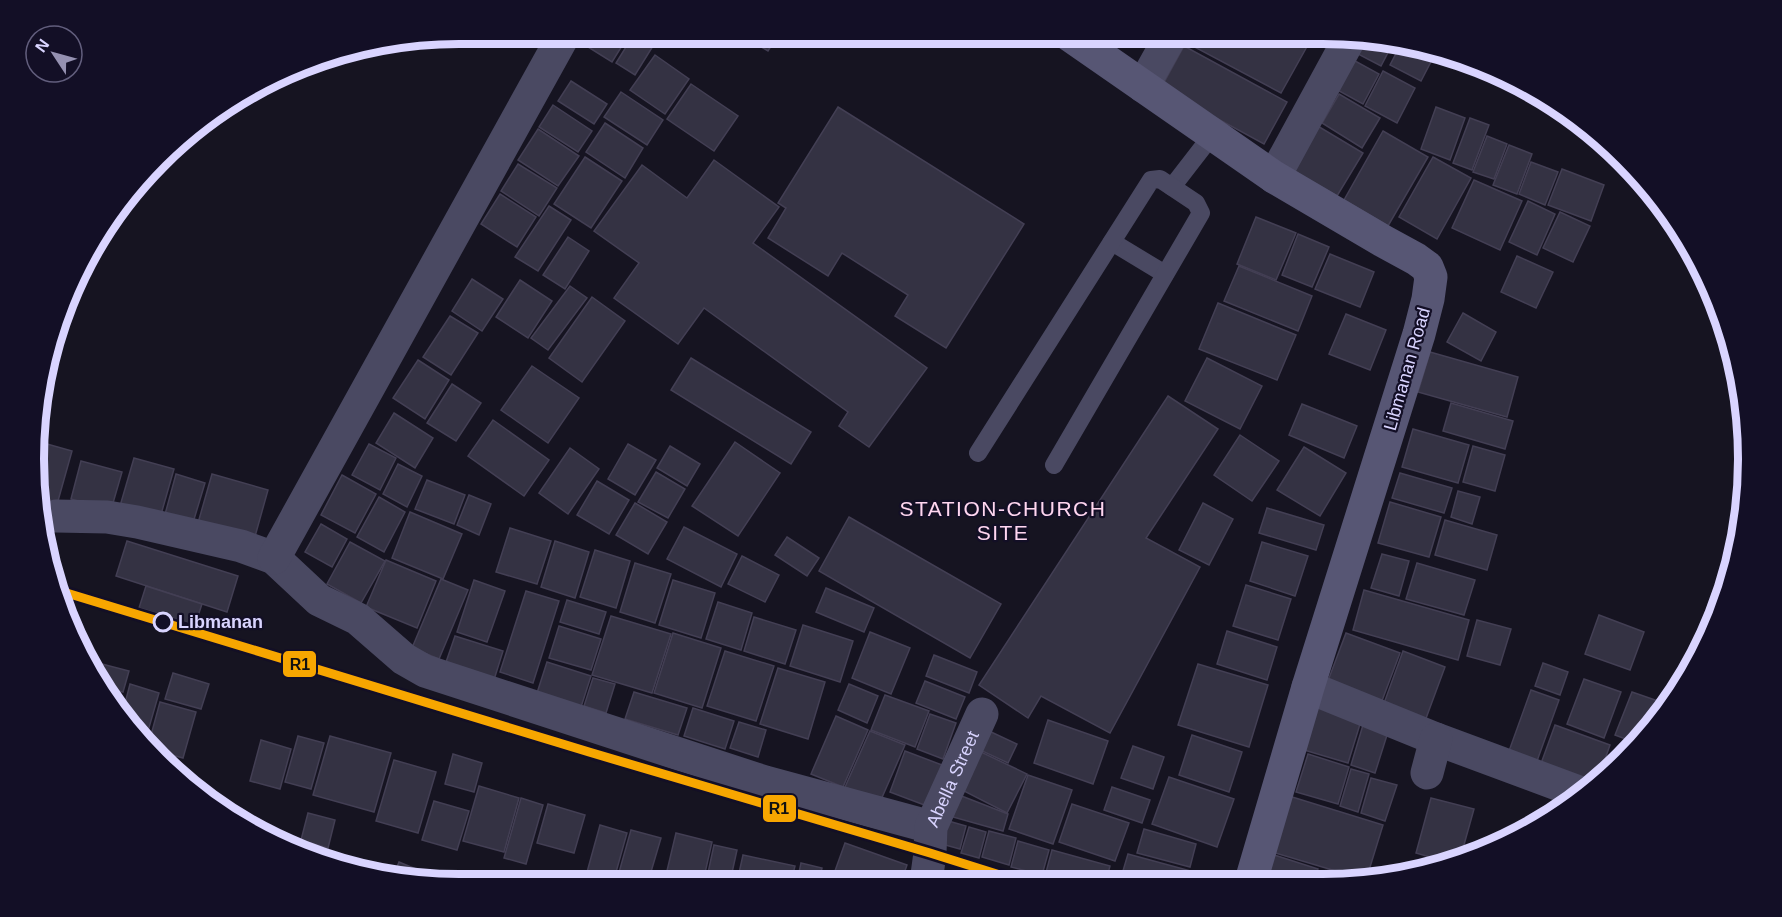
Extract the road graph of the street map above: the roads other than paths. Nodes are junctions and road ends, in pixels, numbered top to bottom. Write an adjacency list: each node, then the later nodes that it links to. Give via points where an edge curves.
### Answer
1 (559, 44): 14 (street)
2 (1082, 44): 5 (main road, Libmanan Road)
3 (1166, 44): 5 (street)
4 (1347, 44): 7 (street)
5 (1143, 86): 6 (main road, Libmanan Road)
6 (1213, 134): 7 (main road, Libmanan Road); 8 (lane)
7 (1275, 177): 15 (main road, Libmanan Road, via 1416,259 1427,267 1431,277 1419,334)
8 (1172, 187): 9 (lane, via 1160,179 1151,180); 10 (lane, via 1196,203 1201,213)
9 (1112, 242): 10 (lane); 11 (lane)
10 (1165, 274): 12 (lane)
11 (978, 453)
12 (1054, 465)
13 (56, 516): 14 (street, via 137,522 241,546)
14 (274, 558): 20 (street, via 319,600 358,619 404,659 425,671 765,782)
15 (1308, 687): 17 (street); 22 (main road, Libmanan Road)
16 (982, 714): 20 (street, Abella Street)
17 (1436, 739): 18 (street); 19 (street)
18 (1427, 773)
19 (1573, 790)
20 (931, 827): 21 (street, Abella Street)
21 (927, 874)
22 (1253, 874)

